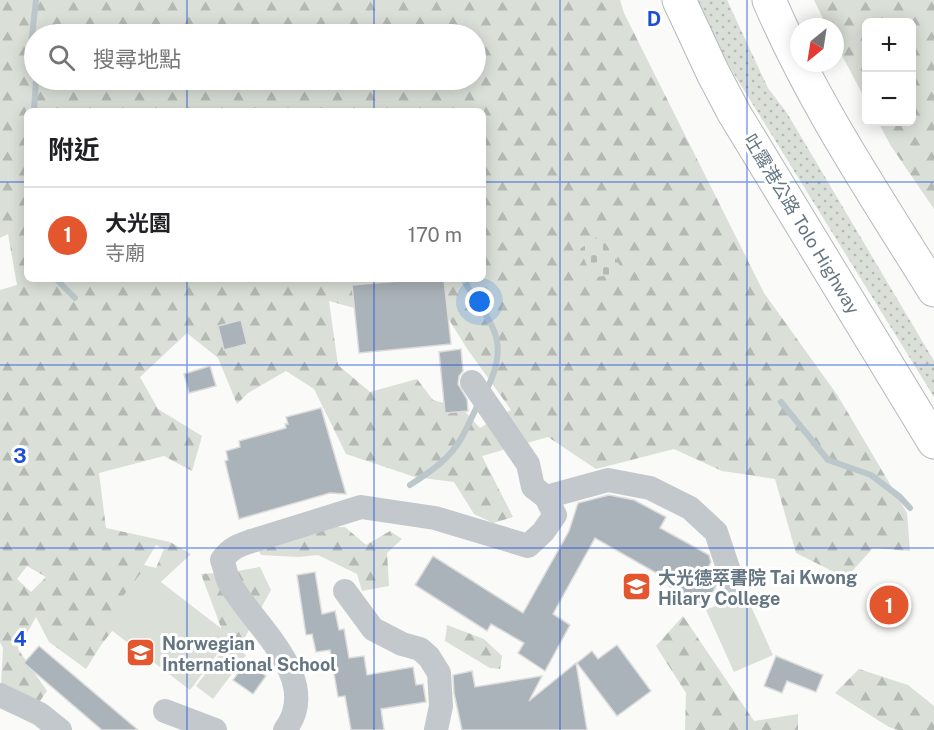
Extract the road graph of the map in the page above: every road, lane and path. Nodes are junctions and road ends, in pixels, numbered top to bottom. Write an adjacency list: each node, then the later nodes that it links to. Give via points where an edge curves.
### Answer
1 (679, 0): 5 (highway, 吐露港公路 Tolo Highway, via 734,113)
2 (769, 0): 3 (highway, via 817,99)
3 (934, 290)
4 (472, 382): 6 (street, via 528,464 533,487)
5 (934, 442)
6 (546, 497): 7 (street, via 608,480 650,488 690,508 716,532); 13 (street, via 555,515 528,546 435,518 361,507 238,545 228,552 222,560 229,581 290,668 296,710)
7 (734, 586)
8 (345, 591): 14 (street, via 373,629 420,649 429,657 439,673 441,706)
9 (0, 695): 11 (street, via 40,714)
10 (165, 711): 12 (street)
11 (60, 730)
12 (215, 730)
13 (285, 730)
14 (436, 730)

